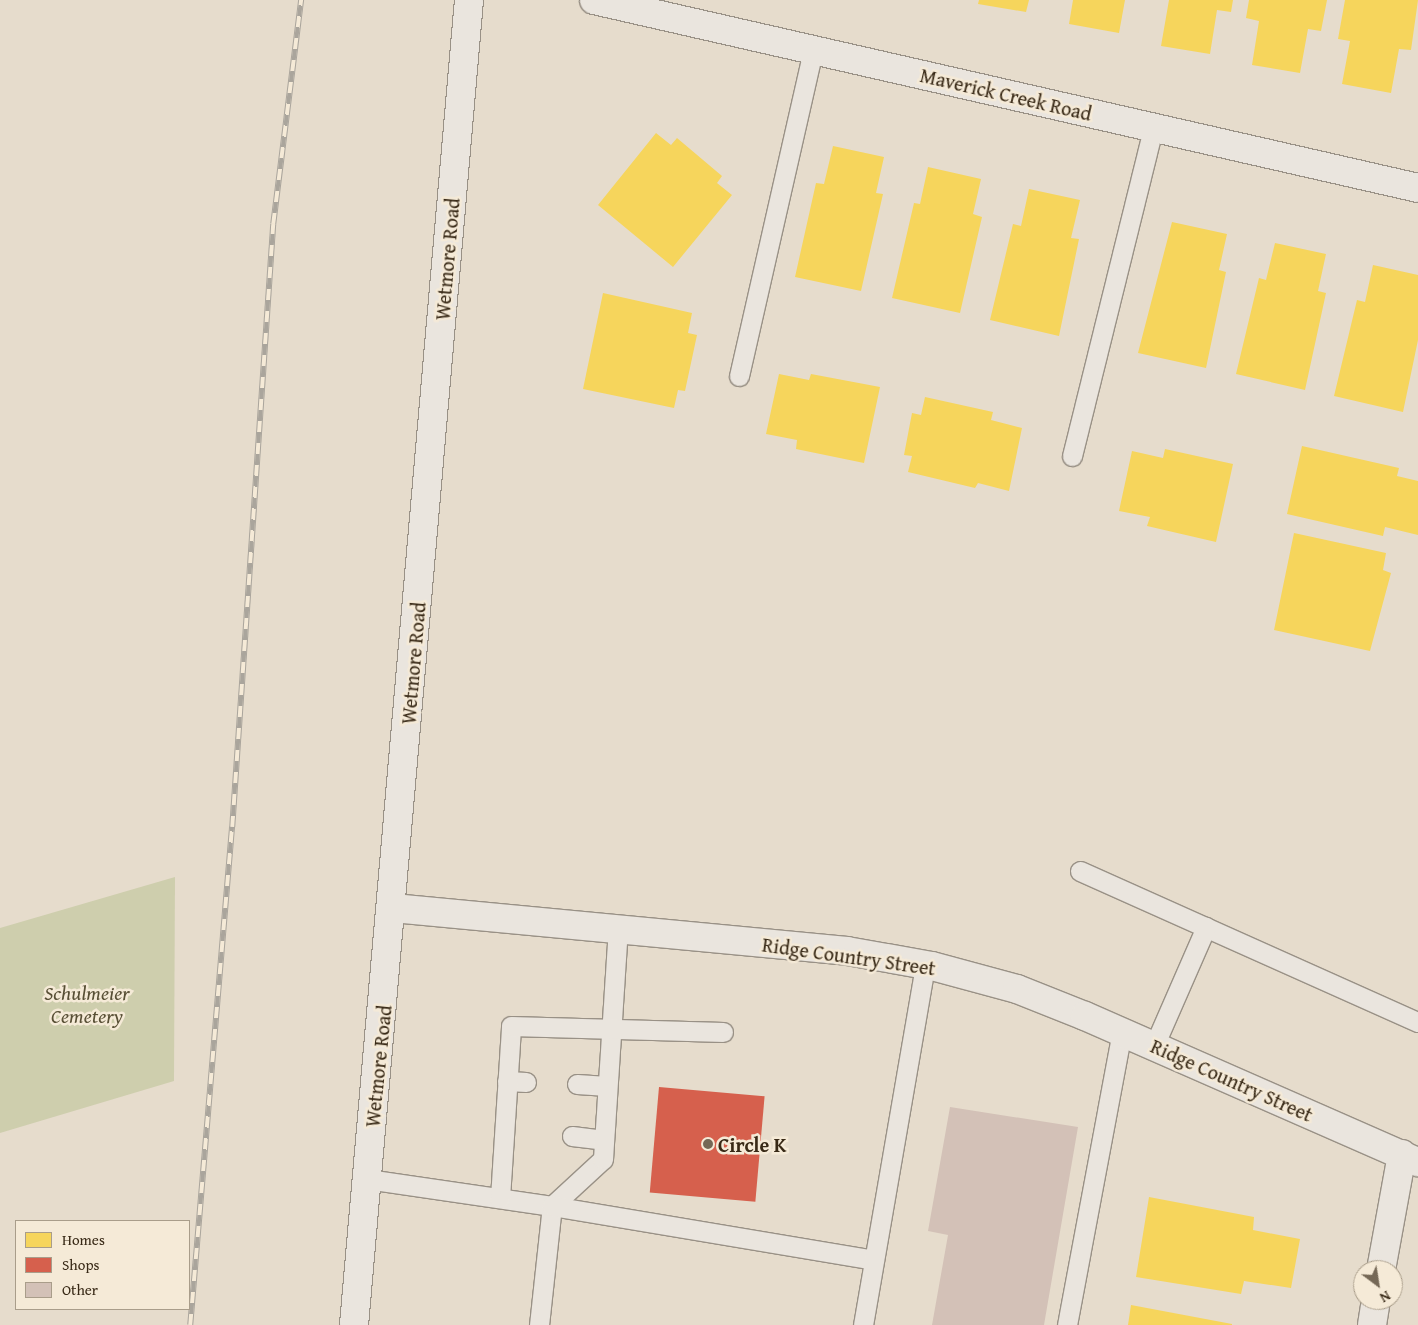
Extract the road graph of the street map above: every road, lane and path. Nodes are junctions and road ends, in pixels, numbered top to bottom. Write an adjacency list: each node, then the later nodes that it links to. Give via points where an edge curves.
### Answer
1 (469, 0): 9 (street, Wetmore Road)
2 (594, 0): 3 (street, Maverick Creek Road)
3 (813, 50): 4 (street, Maverick Creek Road); 6 (lane)
4 (1153, 128): 5 (street, Maverick Creek Road); 7 (lane)
5 (1418, 188)
6 (739, 376)
7 (1072, 456)
8 (1080, 871): 10 (lane)
9 (393, 908): 11 (street, Ridge Country Street); 23 (street, Wetmore Road)
10 (1206, 927): 13 (lane); 17 (lane)
11 (618, 930): 12 (street, Ridge Country Street, via 846,951); 14 (lane)
12 (925, 965): 15 (street, Ridge Country Street, via 1017,990); 26 (lane)
13 (1418, 1022)
14 (611, 1029): 16 (lane); 19 (lane); 24 (lane, via 511,1026 517,1081 513,1132)
15 (1122, 1031): 17 (street, Ridge Country Street); 32 (lane)
16 (723, 1032)
17 (1154, 1046): 22 (street, Ridge Country Street)
18 (577, 1084): 19 (lane)
19 (607, 1086): 21 (lane)
20 (572, 1136): 21 (lane)
21 (604, 1140): 25 (lane, via 603,1159)
22 (1410, 1158): 27 (street)
23 (366, 1179): 24 (lane); 29 (street, Wetmore Road)
24 (500, 1198): 25 (lane)
25 (552, 1206): 26 (lane); 30 (lane)
26 (874, 1260): 31 (lane)
27 (1384, 1260)
28 (1374, 1310): 33 (street)
29 (354, 1325)
30 (539, 1325)
31 (863, 1325)
32 (1067, 1325)
33 (1372, 1325)

